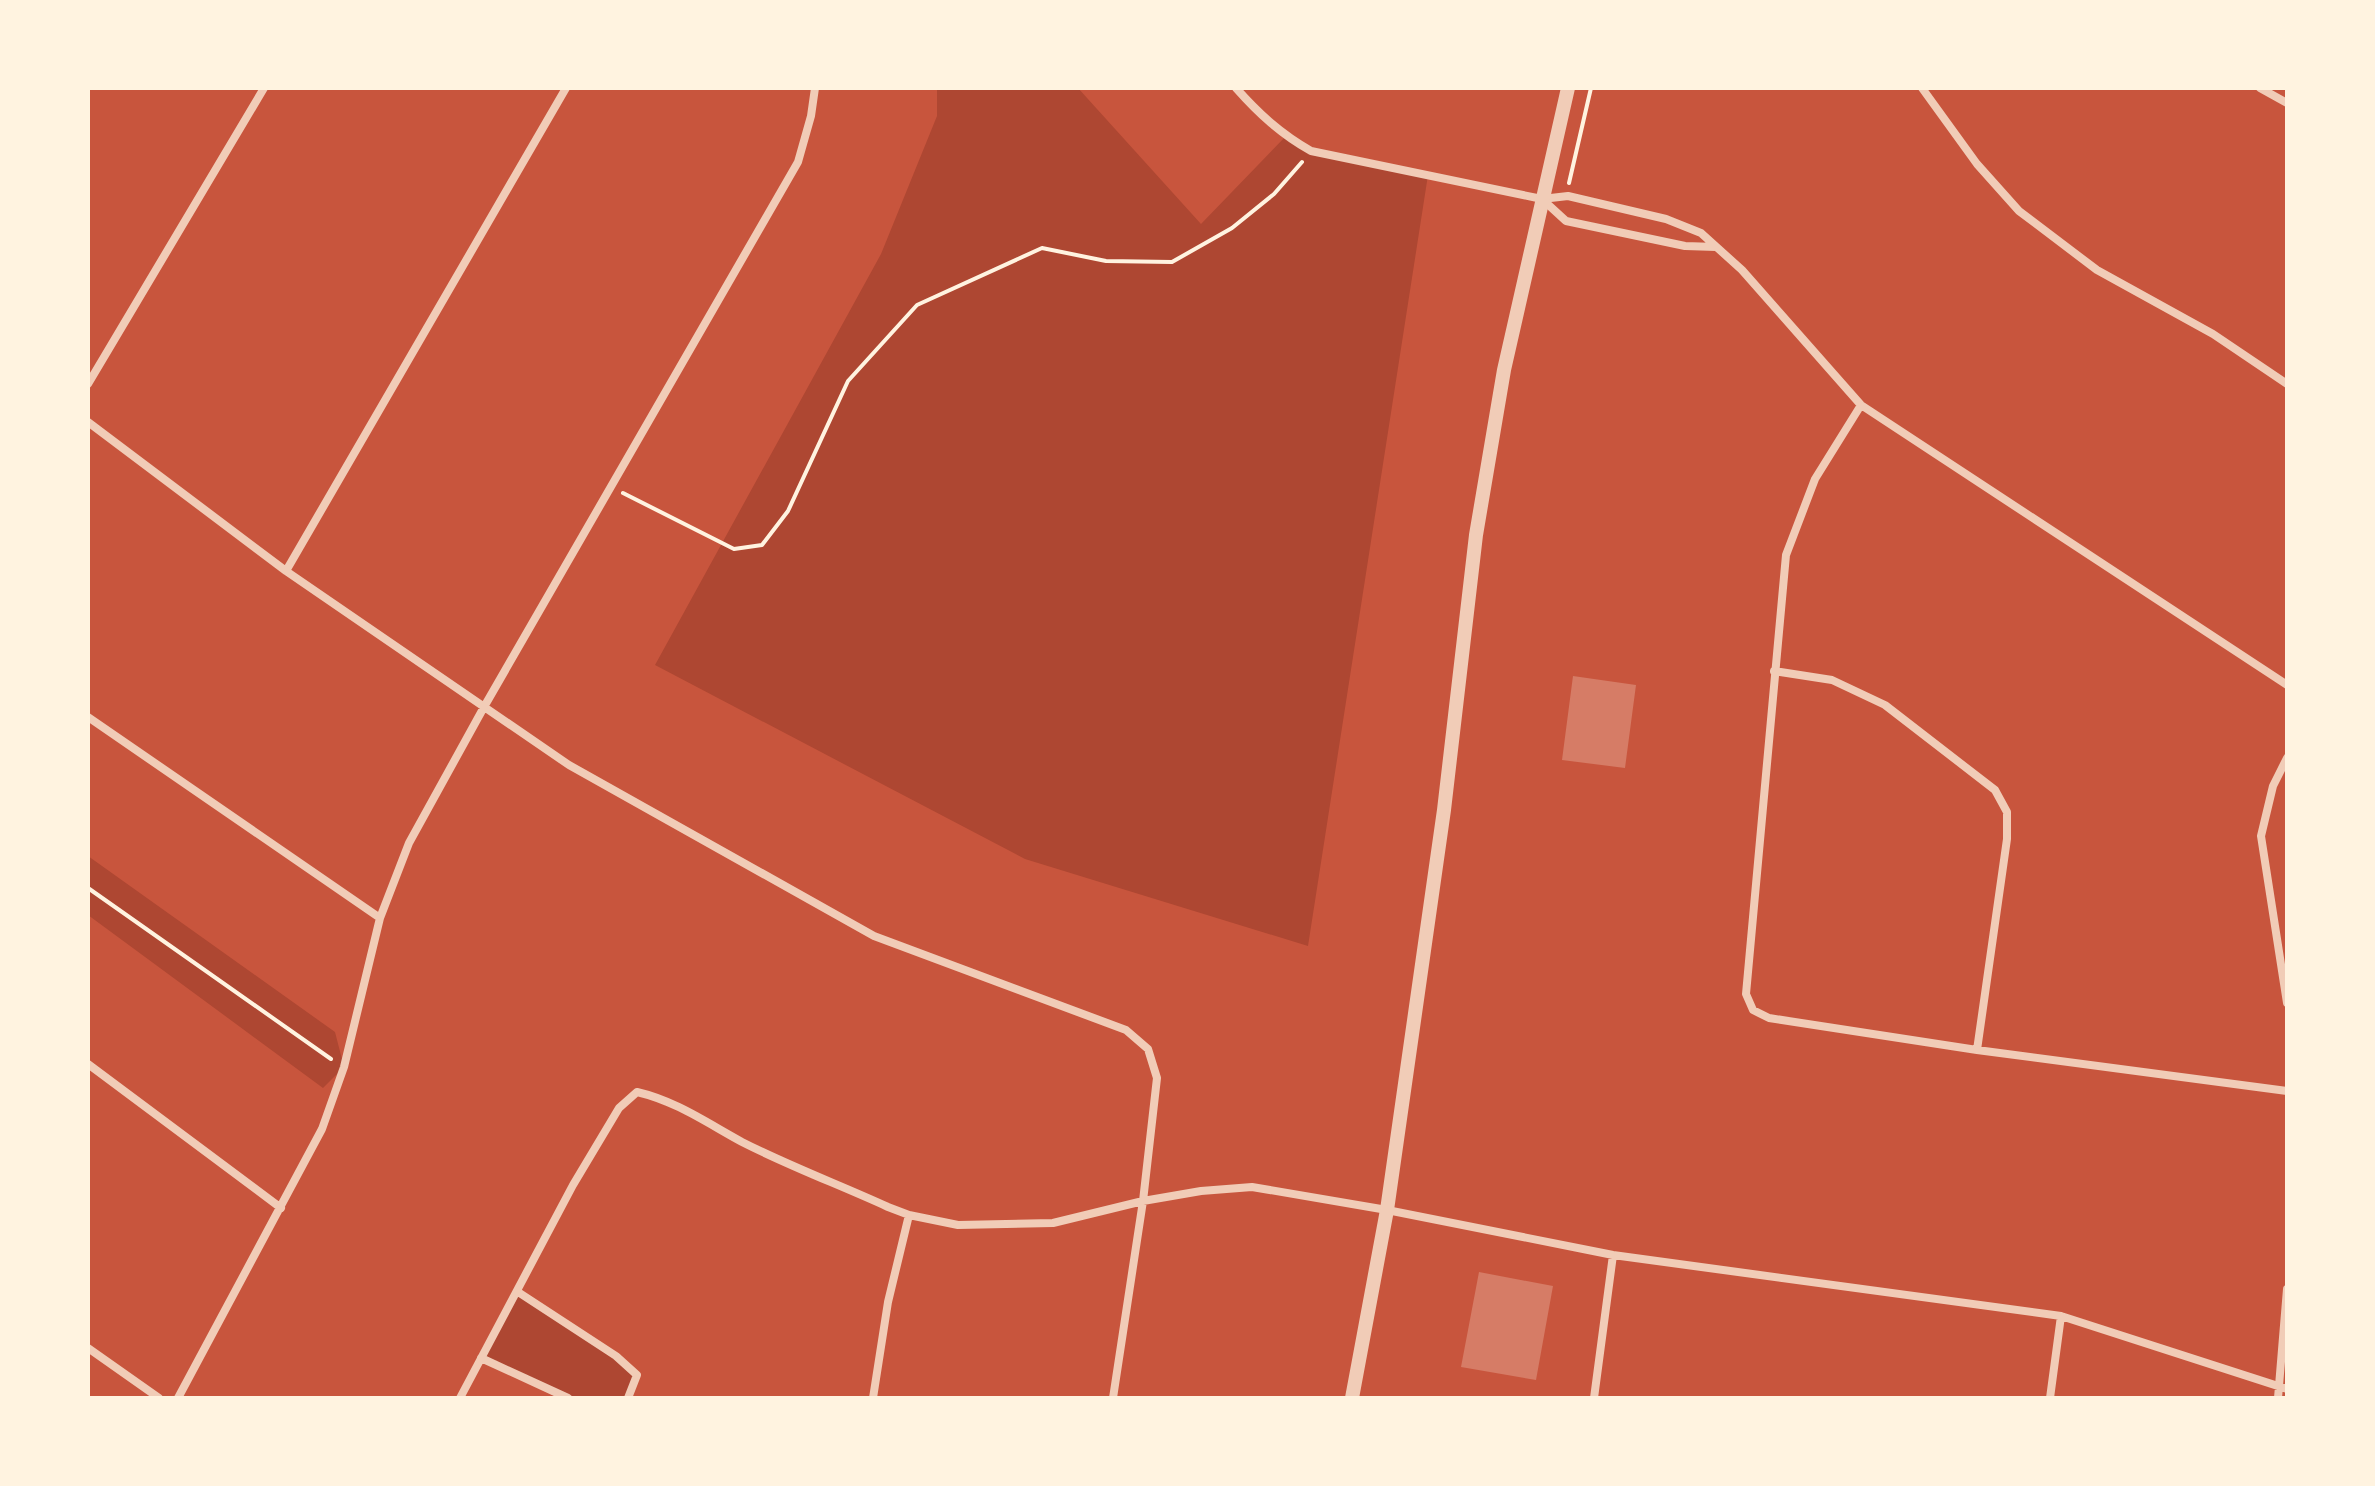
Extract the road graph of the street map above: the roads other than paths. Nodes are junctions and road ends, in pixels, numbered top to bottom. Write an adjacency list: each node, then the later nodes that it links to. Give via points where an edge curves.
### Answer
1 (264, 88): 11 (street)
2 (566, 88): 15 (street)
3 (815, 88): 18 (street, via 798,162)
4 (1236, 88): 9 (street, via 1285,137 1311,151)
5 (1568, 88): 9 (street)
6 (1922, 88): 12 (street, via 2019,211 2097,270 2213,334)
7 (2260, 88): 8 (street)
8 (2287, 103)
9 (1542, 199): 10 (street, via 1568,196 1666,219 1701,233); 10 (street, via 1566,221 1685,246); 28 (street, via 1504,370 1476,535 1444,810)
10 (1717, 247): 13 (street)
11 (88, 384)
12 (2287, 384)
13 (1861, 405): 16 (street, via 1815,479 1786,555); 17 (street)
14 (88, 422): 15 (street)
15 (286, 571): 18 (street)
16 (1774, 671): 23 (street, via 1832,680 1885,705 1995,790 2007,812); 23 (street, via 1746,994 1753,1010 1769,1018)
17 (2287, 685)
18 (484, 707): 21 (street, via 409,843); 26 (street, via 569,765 874,936 1126,1030 1148,1049 1157,1078)
19 (88, 717): 21 (street)
20 (2287, 758): 22 (street, via 2273,786 2261,836)
21 (380, 918): 27 (street, via 344,1067 322,1129)
22 (2287, 1003)
23 (1977, 1050): 25 (street)
24 (88, 1064): 27 (street)
25 (2287, 1091)
26 (1143, 1201): 28 (street, via 1252,1187); 29 (street, via 1053,1223 958,1225); 43 (street)
27 (281, 1208): 38 (street)
28 (1387, 1210): 30 (street); 44 (street)
29 (909, 1215): 32 (street, via 742,1142 692,1112 637,1092 619,1108 573,1185); 42 (street)
30 (1613, 1255): 33 (street); 45 (street)
31 (2287, 1289): 36 (street)
32 (518, 1292): 35 (street); 41 (street, via 637,1375)
33 (2061, 1316): 36 (street); 46 (street)
34 (88, 1348): 37 (street)
35 (481, 1358): 39 (street); 40 (street)
36 (2283, 1389): 47 (street)
37 (159, 1398)
38 (178, 1398)
39 (460, 1398)
40 (568, 1398)
41 (628, 1398)
42 (873, 1398)
43 (1113, 1398)
44 (1352, 1398)
45 (1594, 1398)
46 (2050, 1398)
47 (2278, 1398)

